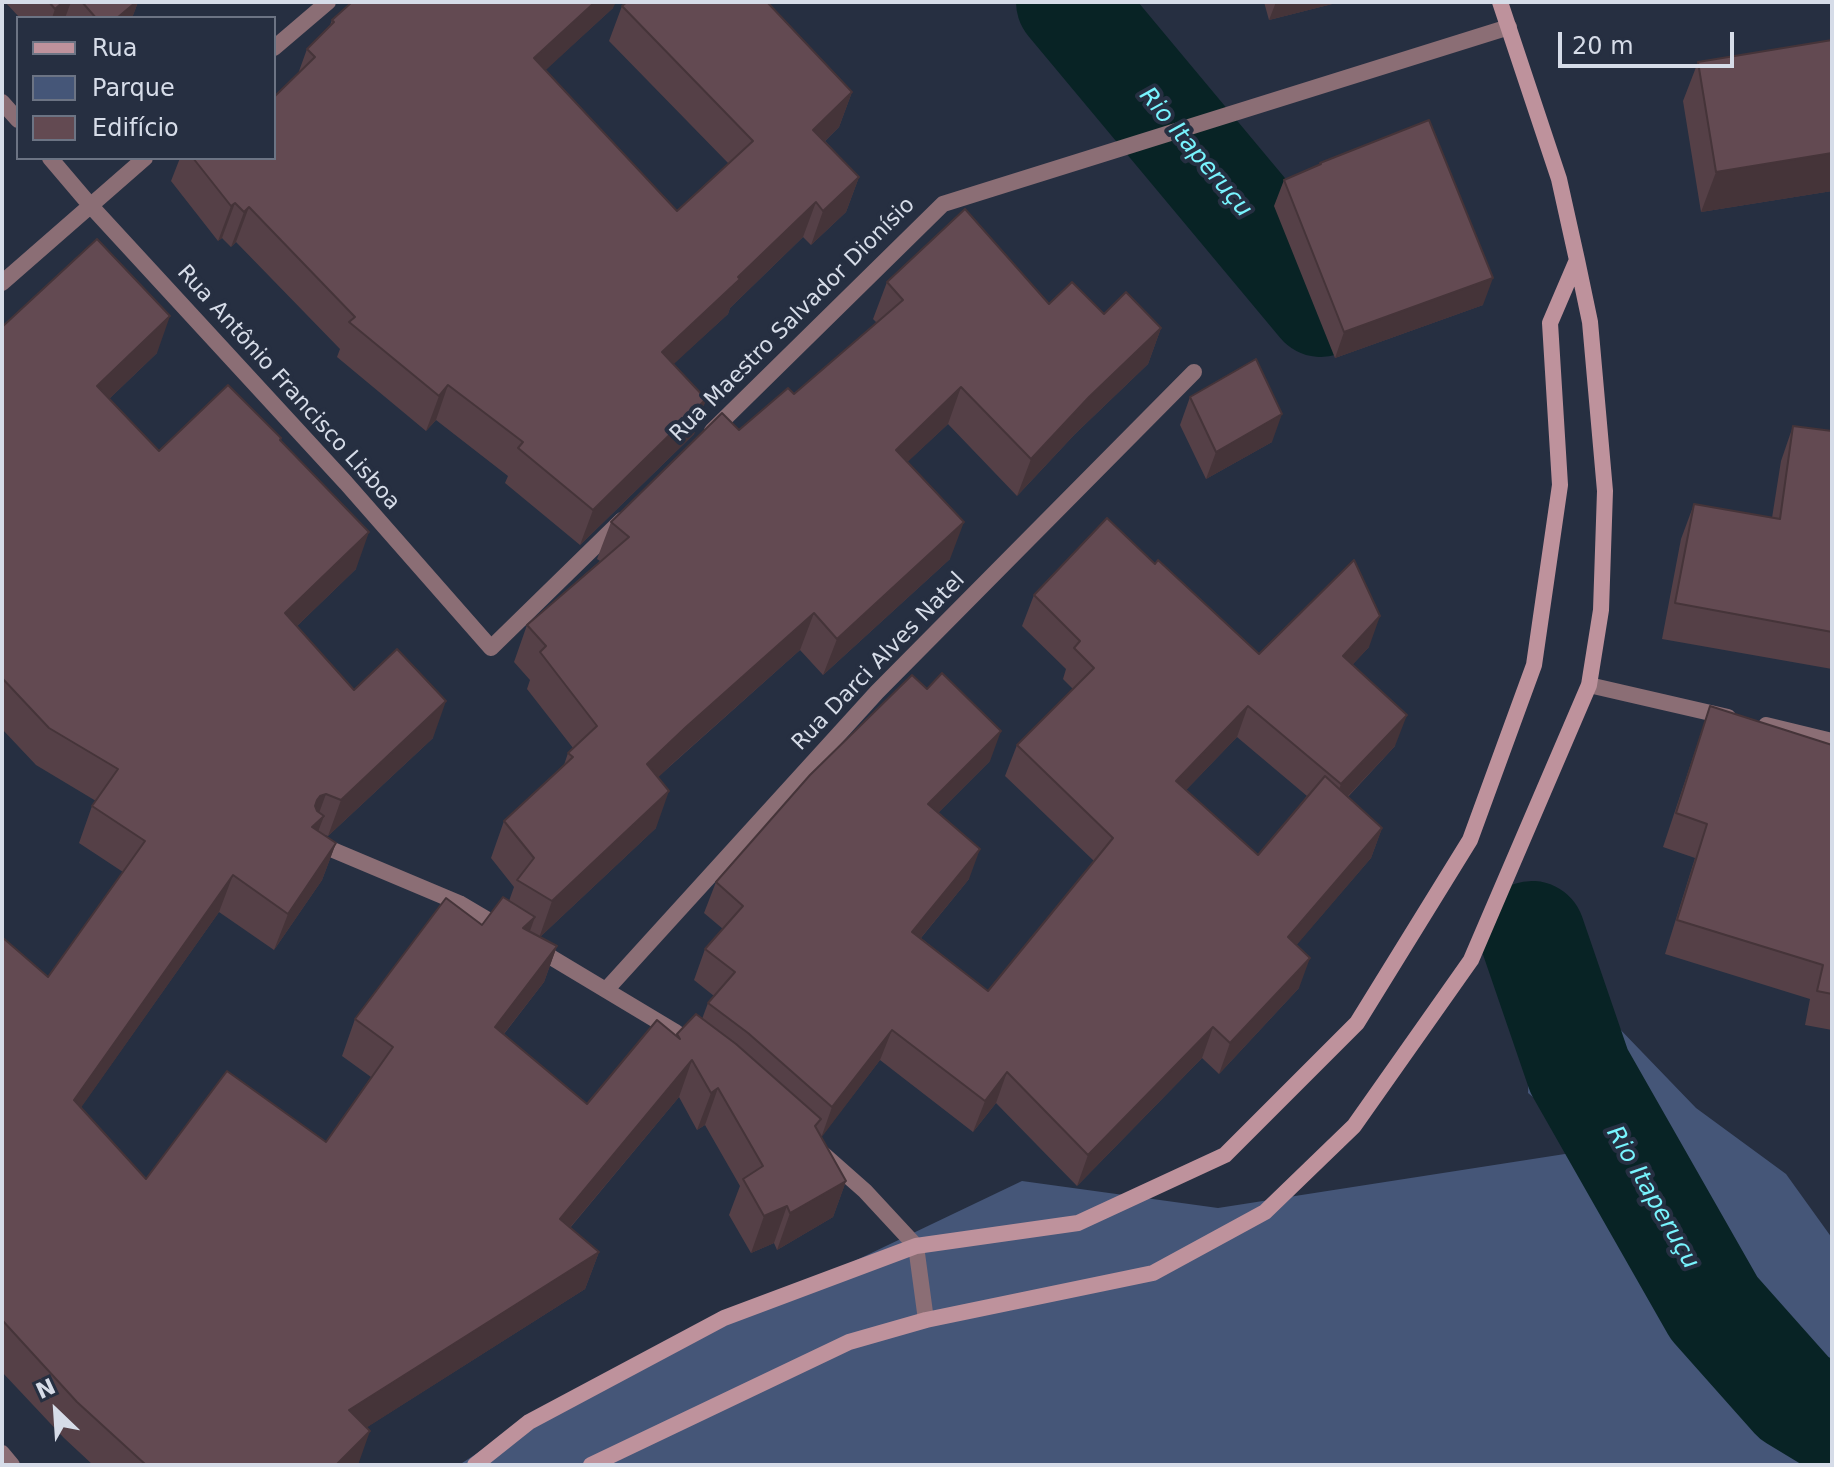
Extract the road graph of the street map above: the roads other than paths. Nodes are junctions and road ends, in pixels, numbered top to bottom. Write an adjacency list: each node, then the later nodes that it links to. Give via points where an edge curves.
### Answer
1 (328, 2): 4 (street)
2 (1500, 2): 3 (main road)
3 (1509, 27): 10 (main road, via 1559,179); 13 (street, Rua Maestro Salvador Dionísio, via 943,204)
4 (276, 46)
5 (2, 102): 6 (street)
6 (16, 118)
7 (52, 160): 9 (street, Rua Antônio Francisco Lisboa)
8 (143, 160): 9 (street)
9 (90, 205): 11 (street); 14 (street, Rua Antônio Francisco Lisboa, via 491,648)
10 (1577, 260): 15 (main road, via 1590,322 1605,491 1601,610); 21 (main road, via 1550,323 1560,485 1534,665 1470,840 1357,1023 1225,1155 1078,1223)
11 (2, 283)
12 (1194, 372): 18 (street, Rua Darci Alves Natel, via 877,692)
13 (706, 437)
14 (638, 504)
15 (1589, 685): 16 (street); 22 (main road, via 1471,960 1354,1126 1265,1212 1153,1273)
16 (1832, 741)
17 (313, 842): 18 (street, via 459,903)
18 (606, 990): 19 (street)
19 (708, 1056)
20 (809, 1141): 21 (street)
21 (916, 1246): 22 (street); 25 (main road, via 724,1318 529,1422)
22 (926, 1320): 26 (main road, via 849,1342)
23 (2, 1453): 24 (street)
24 (12, 1465)
25 (475, 1465)
26 (591, 1465)

